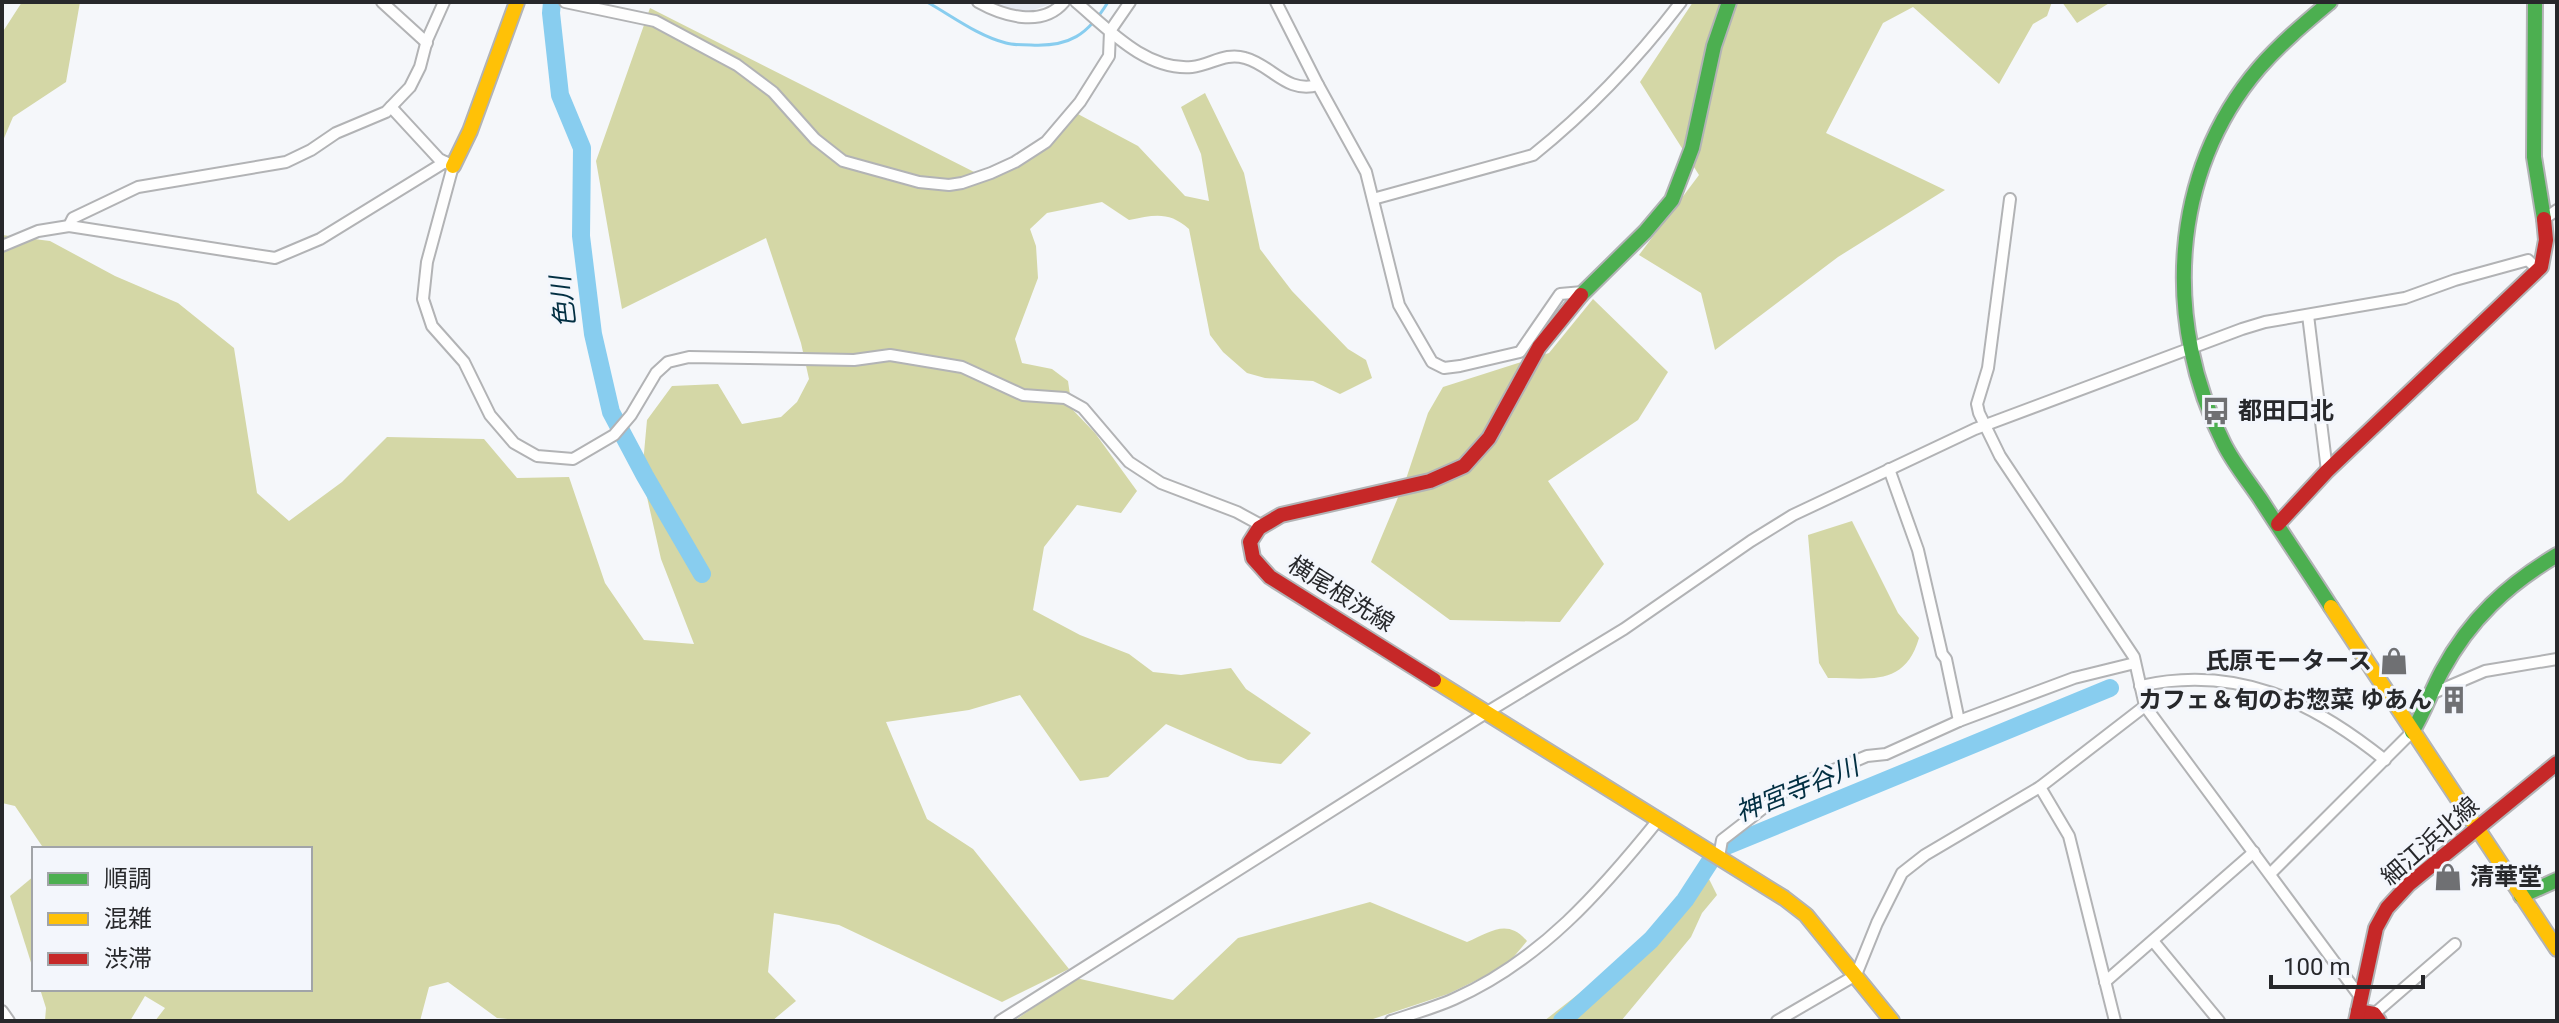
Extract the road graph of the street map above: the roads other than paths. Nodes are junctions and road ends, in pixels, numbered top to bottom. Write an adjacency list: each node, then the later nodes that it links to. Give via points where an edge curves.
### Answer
1 (382, 2): 15 (street)
2 (444, 2): 15 (street)
3 (517, 2): 18 (street, via 470,131)
4 (565, 2): 14 (street, via 655,21 737,65 773,92 843,161 949,185 991,173 1046,142 1109,56)
5 (978, 2): 6 (street, via 1013,17 1048,14)
6 (1064, 2)
7 (1076, 2): 14 (street)
8 (1130, 2): 14 (street)
9 (1276, 2): 16 (street)
10 (1681, 2): 19 (street, via 1630,63 1533,155)
11 (1729, 2): 26 (street, via 1692,148 1672,200)
12 (2330, 2): 28 (street, via 2276,47 2245,84 2204,164 2182,255)
13 (2535, 2): 22 (street, via 2534,156)
14 (1110, 31): 16 (street, via 1126,45 1173,65 1194,67 1235,55 1252,60 1281,81)
15 (427, 43): 17 (street, via 410,87)
16 (1318, 85): 19 (street, via 1366,172)
17 (391, 107): 18 (street); 23 (street, via 286,162 138,187 73,218)
18 (449, 164): 23 (street, via 320,239 275,258); 32 (street, via 423,299 432,326 464,362 490,415 514,443 537,456 573,459 614,435 668,362 689,357 854,360 890,355 962,367 1023,395 1065,398 1083,408 1129,462 1161,483)
19 (1373, 199): 26 (street, via 1399,305 1432,362 1444,368 1520,352 1560,294)
20 (2010, 199): 29 (street, via 1988,368 1977,404)
21 (2557, 210): 22 (street)
22 (2544, 219): 25 (street, via 2547,251)
23 (69, 226): 24 (street, via 38,231)
24 (2, 246)
25 (2537, 269): 27 (street, via 2528,260 2405,298); 31 (street)
26 (1583, 292): 32 (street, via 1539,347 1489,438 1464,466 1430,481)
27 (2308, 315): 28 (street, via 2242,329); 31 (street)
28 (2188, 349): 29 (street); 33 (street, via 2225,446)
29 (1984, 426): 30 (street); 36 (street)
30 (1889, 469): 40 (street, via 1782,522 1624,629); 41 (street, via 1918,550)
31 (2327, 471): 33 (street)
32 (1259, 524): 40 (street, 横尾根洗線, via 1249,549 1255,564 1270,577)
33 (2278, 524): 42 (street)
34 (2557, 555): 38 (street, via 2513,581 2488,605 2461,639)
35 (2557, 659): 38 (street, via 2485,671)
36 (2135, 663): 37 (street); 41 (street, via 2074,678)
37 (2140, 686): 39 (street); 43 (street, via 2197,679 2253,686 2324,715)
38 (2431, 694): 42 (street)
39 (2145, 706): 45 (street); 48 (street)
40 (1489, 711): 46 (street, 横尾根洗線); 62 (street)
41 (1959, 721): 49 (street, via 1788,789 1722,840)
42 (2412, 732): 43 (street); 47 (street)
43 (2385, 760): 50 (street)
44 (2557, 763): 47 (street, 細江浜北線)
45 (2040, 787): 56 (street, via 1902,873); 57 (street, via 2069,836)
46 (1659, 819): 49 (street, 横尾根洗線); 63 (street, via 1607,883 1522,961 1453,1000)
47 (2477, 829): 52 (street); 58 (street, 細江浜北線, via 2387,908 2376,928)
48 (2254, 852): 50 (street); 53 (street)
49 (1719, 857): 56 (street, 横尾根洗線, via 1806,915)
50 (2271, 873): 58 (street)
51 (2557, 880): 52 (street)
52 (2521, 896): 55 (street)
53 (2153, 941): 57 (street); 67 (street)
54 (2455, 944): 60 (street)
55 (2557, 949)
56 (1856, 975): 64 (street); 65 (street, 横尾根洗線)
57 (2105, 982): 66 (street)
58 (2358, 1010): 60 (street)
59 (2, 1011): 61 (street)
60 (2376, 1018)
61 (9, 1021)
62 (1000, 1021)
63 (1391, 1021)
64 (1777, 1021)
65 (1892, 1021)
66 (2115, 1021)
67 (2219, 1021)

